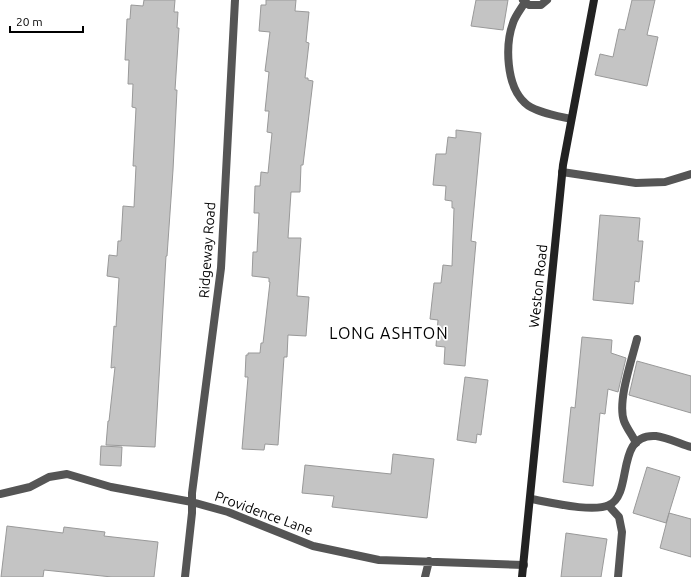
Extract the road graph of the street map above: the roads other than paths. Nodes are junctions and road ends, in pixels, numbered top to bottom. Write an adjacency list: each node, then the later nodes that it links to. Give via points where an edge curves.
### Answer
1 (234, 0): 13 (street, Ridgeway Road, via 221,268)
2 (547, 0): 4 (street, via 541,5 529,5)
3 (594, 0): 5 (street, Weston Road)
4 (524, 1): 5 (street, via 513,22 507,43 514,86 525,103 543,112)
5 (571, 119): 6 (street, Weston Road)
6 (562, 172): 7 (street, via 636,183 665,182); 12 (street, Weston Road)
7 (691, 174)
8 (637, 339): 9 (street, via 623,394 622,409 624,420)
9 (636, 443): 10 (street, via 642,438 656,436); 14 (street, via 626,461 617,500)
10 (691, 447)
11 (0, 494): 13 (street, Providence Lane, via 30,487 49,476 67,474 111,487)
12 (531, 499): 14 (street, via 588,508); 16 (street, Weston Road)
13 (192, 502): 15 (street, Providence Lane, via 228,512 313,546 379,560); 17 (street, Ridgeway Road)
14 (609, 506): 20 (street, via 618,517 622,532)
15 (429, 561): 16 (street, Providence Lane); 18 (street)
16 (524, 565): 19 (street, Weston Road)
17 (185, 577)
18 (425, 577)
19 (522, 577)
20 (618, 577)

